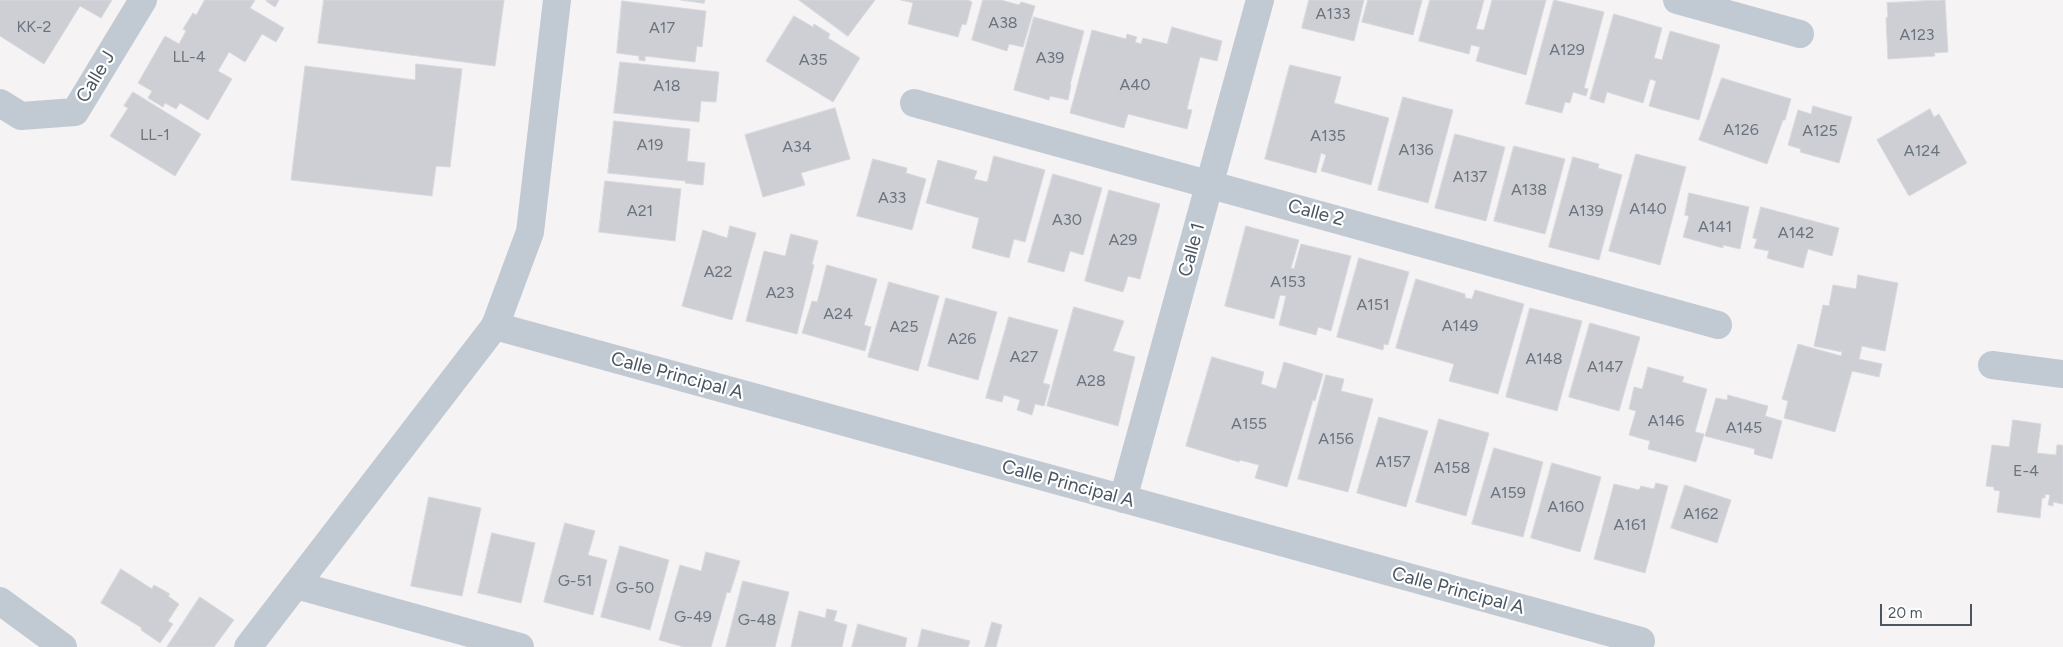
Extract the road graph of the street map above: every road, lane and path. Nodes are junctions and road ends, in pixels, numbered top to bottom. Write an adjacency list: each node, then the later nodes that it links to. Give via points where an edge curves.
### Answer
1 (143, 0): 6 (street, Calle J, via 75,112 21,116)
2 (557, 0): 10 (street, via 530,232)
3 (1260, 0): 8 (street, Calle 1)
4 (1677, 0): 5 (street)
5 (1800, 34)
6 (0, 103)
7 (914, 103): 8 (street, Calle 2)
8 (1210, 184): 9 (street, Calle 2); 13 (street, Calle 1)
9 (1718, 324)
10 (495, 326): 13 (street, Calle Principal A); 14 (street)
11 (1992, 365): 12 (street)
12 (2063, 374)
13 (1123, 499): 16 (street, Calle Principal A)
14 (296, 585): 18 (street); 19 (street)
15 (0, 601): 17 (street)
16 (1641, 641)
17 (63, 647)
18 (248, 647)
19 (520, 647)

